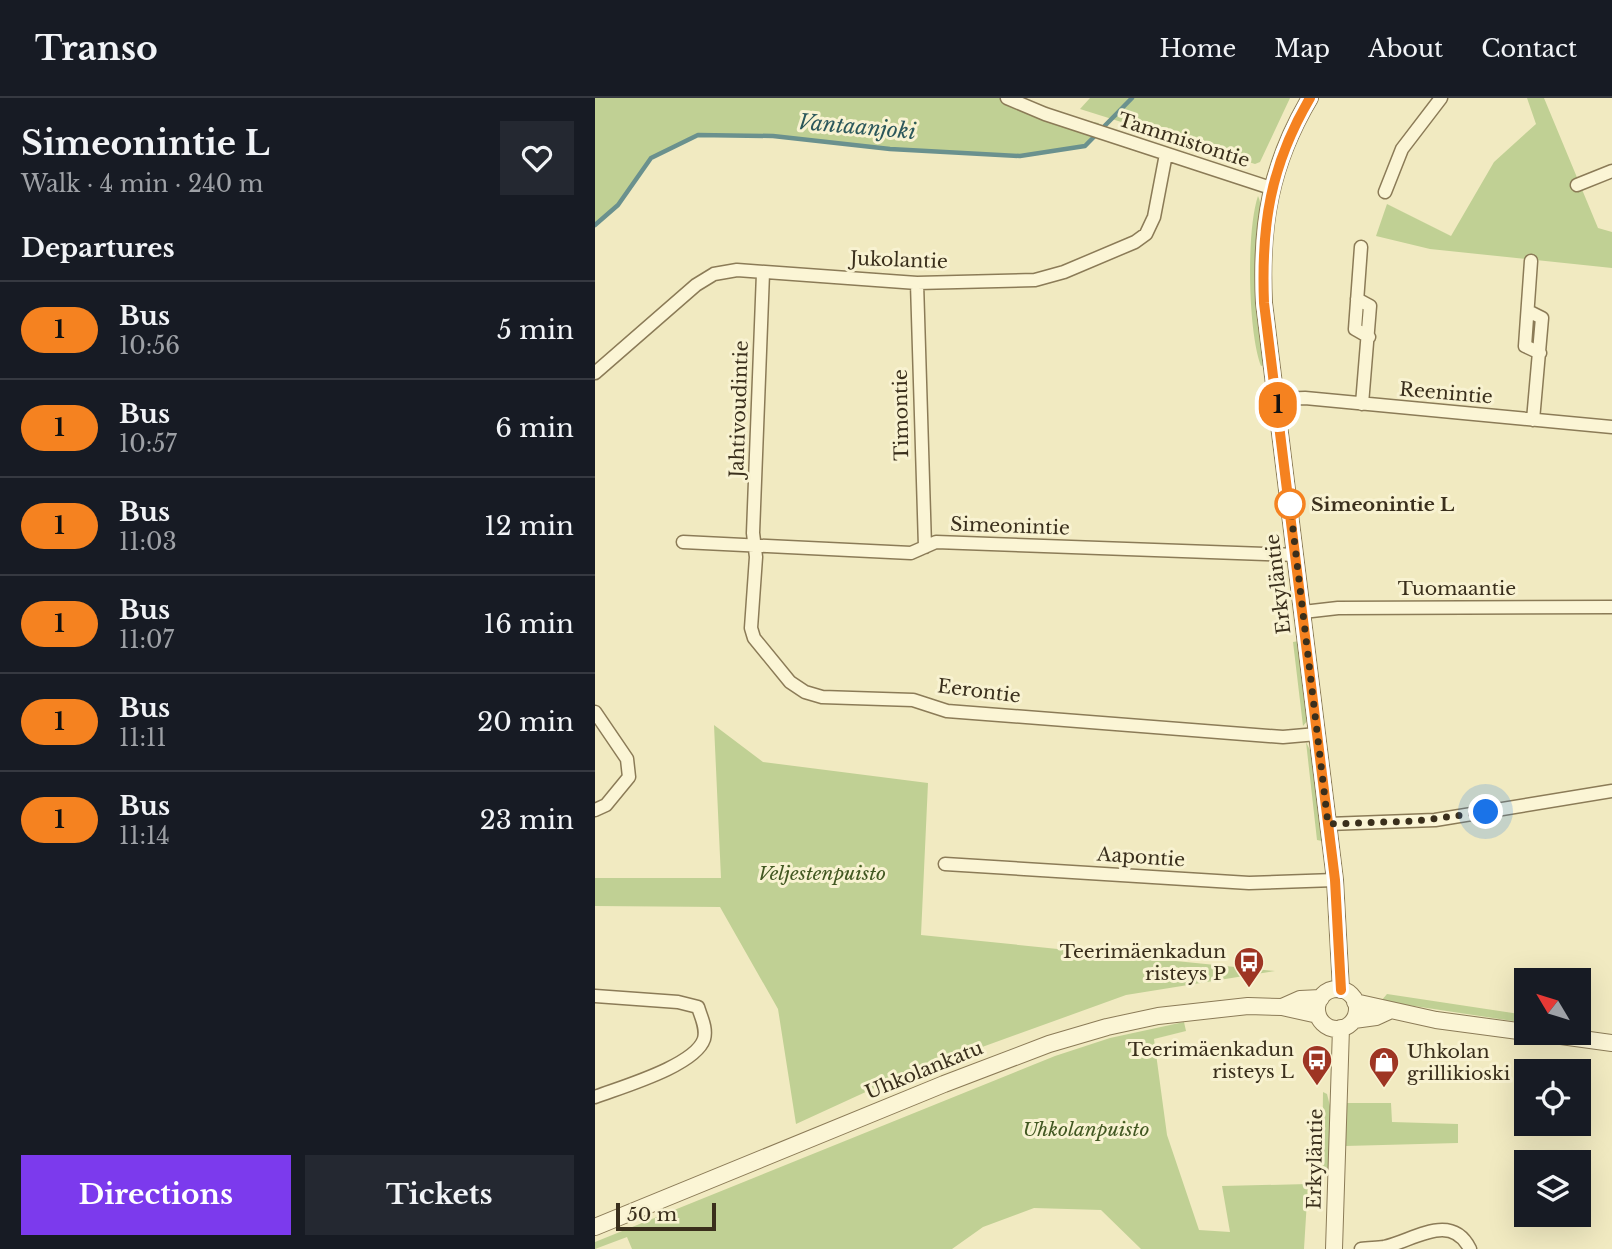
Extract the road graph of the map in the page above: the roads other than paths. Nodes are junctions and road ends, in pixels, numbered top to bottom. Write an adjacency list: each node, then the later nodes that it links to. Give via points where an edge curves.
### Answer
1 (1007, 98): 4 (street, Tammistontie)
2 (1310, 98): 7 (street, Erkyläntie, via 1288,139)
3 (1441, 98): 8 (street, via 1402,149)
4 (1166, 155): 7 (street, Tammistontie); 12 (street, Jukolantie, via 1154,217 1146,234 1135,242 1035,280)
5 (1612, 171): 6 (street)
6 (1577, 185)
7 (1271, 188): 14 (street, Erkyläntie, via 1262,258)
8 (1385, 192)
9 (1361, 247): 15 (street, via 1355,329 1369,337)
10 (1531, 261): 16 (street, via 1525,346 1540,353)
11 (763, 273): 12 (street, Jukolantie); 13 (street, Jukolantie, via 737,270 714,274); 19 (street, Jahtivoudintie)
12 (917, 283): 20 (street, Timontie)
13 (595, 373)
14 (1277, 399): 15 (street, Reenintie); 21 (street, Erkyläntie)
15 (1362, 404): 16 (street, Reenintie)
16 (1533, 420): 17 (street, Reenintie)
17 (1612, 427)
18 (683, 542): 19 (street, Simeonintie)
19 (753, 545): 20 (street, Simeonintie, via 911,553); 25 (street, Eerontie, via 754,638 790,682 805,692 822,697 913,700 974,713 1283,737)
20 (925, 547): 21 (street, Simeonintie, via 936,542)
21 (1296, 555): 23 (street, Erkyläntie)
22 (1612, 607): 23 (street, Tuomaantie)
23 (1303, 612): 25 (street, Erkyläntie)
24 (595, 712): 27 (street, via 623,751 629,777 606,805)
25 (1317, 734): 28 (street, Erkyläntie)
26 (1612, 791): 28 (street, via 1435,820)
27 (595, 810)
28 (1328, 824): 30 (street, Erkyläntie)
29 (945, 864): 30 (street, Aapontie, via 1248,883)
30 (1335, 880): 31 (street, Erkyläntie)
31 (1341, 990): 33 (street); 34 (street)
32 (595, 996): 42 (street, via 698,1007 705,1029 702,1042 689,1058)
33 (1321, 998): 35 (street, Uhkolankatu, via 1300,999); 37 (street)
34 (1355, 1002): 36 (street); 38 (street)
35 (1282, 1007): 37 (street, Uhkolankatu); 43 (street, Uhkolankatu, via 1158,1016 1049,1044)
36 (1389, 1011): 38 (street); 39 (street)
37 (1318, 1015): 38 (street, via 1325,1025)
38 (1347, 1024): 44 (street, Erkyläntie)
39 (1514, 1030)
40 (1591, 1040): 41 (street)
41 (1612, 1043)
42 (595, 1097)
43 (595, 1227)
44 (1334, 1249)
45 (1361, 1249): 46 (street, via 1448,1229)
46 (1470, 1249)

